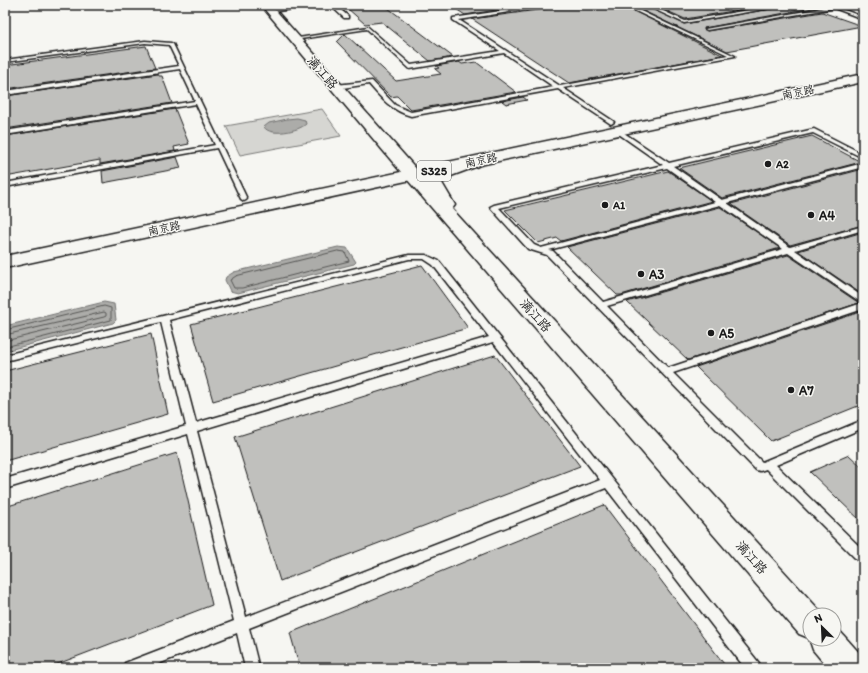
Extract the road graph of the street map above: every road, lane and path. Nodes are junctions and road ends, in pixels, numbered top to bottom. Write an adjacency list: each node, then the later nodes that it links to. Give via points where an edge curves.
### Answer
1 (318, 5): 11 (lane)
2 (332, 5): 13 (lane)
3 (551, 5): 17 (lane, via 455,19)
4 (625, 5): 23 (lane, via 733,56)
5 (647, 5): 6 (lane, via 684,22)
6 (786, 5)
7 (828, 5): 10 (lane)
8 (847, 5): 10 (lane)
9 (854, 5): 12 (lane)
10 (834, 7): 14 (lane); 15 (lane)
11 (268, 8): 16 (main road, 漓江路)
12 (863, 8)
13 (346, 17)
14 (863, 18)
15 (707, 29)
16 (294, 39): 17 (lane, via 368,28 410,67); 22 (main road, 漓江路)
17 (504, 52): 23 (lane)
18 (5, 61): 19 (lane, via 145,42 171,44)
19 (182, 67): 24 (lane); 25 (lane)
20 (863, 68): 26 (main road, 南京路 / S325)
21 (863, 78): 26 (main road, 南京路 / S325)
22 (336, 87): 23 (lane, via 370,82 394,108 404,114); 33 (main road, 漓江路)
23 (559, 88): 26 (lane)
24 (5, 93)
25 (198, 102): 27 (lane); 28 (lane)
26 (614, 126): 30 (main road, 南京路 / S325); 32 (lane); 33 (main road, 南京路 / S325)
27 (5, 133)
28 (219, 146): 34 (lane); 35 (lane)
29 (863, 156): 32 (lane, via 814,131)
30 (478, 161): 33 (main road, 南京路 / S325); 38 (main road, via 442,173 434,184)
31 (863, 165): 36 (lane)
32 (668, 166): 36 (lane); 40 (lane, via 494,207 531,247)
33 (408, 171): 35 (main road, 南京路 / S325); 38 (main road, 漓江路); 42 (main road, 南京路 / S325)
34 (5, 185)
35 (244, 199): 39 (main road, 南京路 / S325)
36 (720, 202): 40 (lane); 41 (lane)
37 (863, 228): 41 (lane)
38 (466, 236): 56 (main road, 漓江路)
39 (5, 250)
40 (540, 250): 44 (lane, via 550,253)
41 (789, 250): 43 (lane); 44 (lane)
42 (5, 262)
43 (863, 301)
44 (601, 305): 49 (lane)
45 (863, 306): 49 (lane)
46 (164, 318): 47 (lane, via 408,257 426,257 436,263); 48 (lane); 51 (lane)
47 (495, 338): 51 (lane); 53 (lane)
48 (5, 358)
49 (666, 372): 52 (lane, via 760,467)
50 (863, 424): 52 (lane)
51 (192, 428): 54 (lane); 57 (lane)
52 (768, 464): 55 (lane)
53 (608, 482): 57 (lane); 61 (lane)
54 (5, 484)
55 (863, 558)
56 (802, 614)
57 (241, 625): 59 (lane); 60 (lane)
58 (832, 647): 62 (main road)
59 (130, 668)
60 (252, 668)
61 (754, 668)
62 (850, 668)

